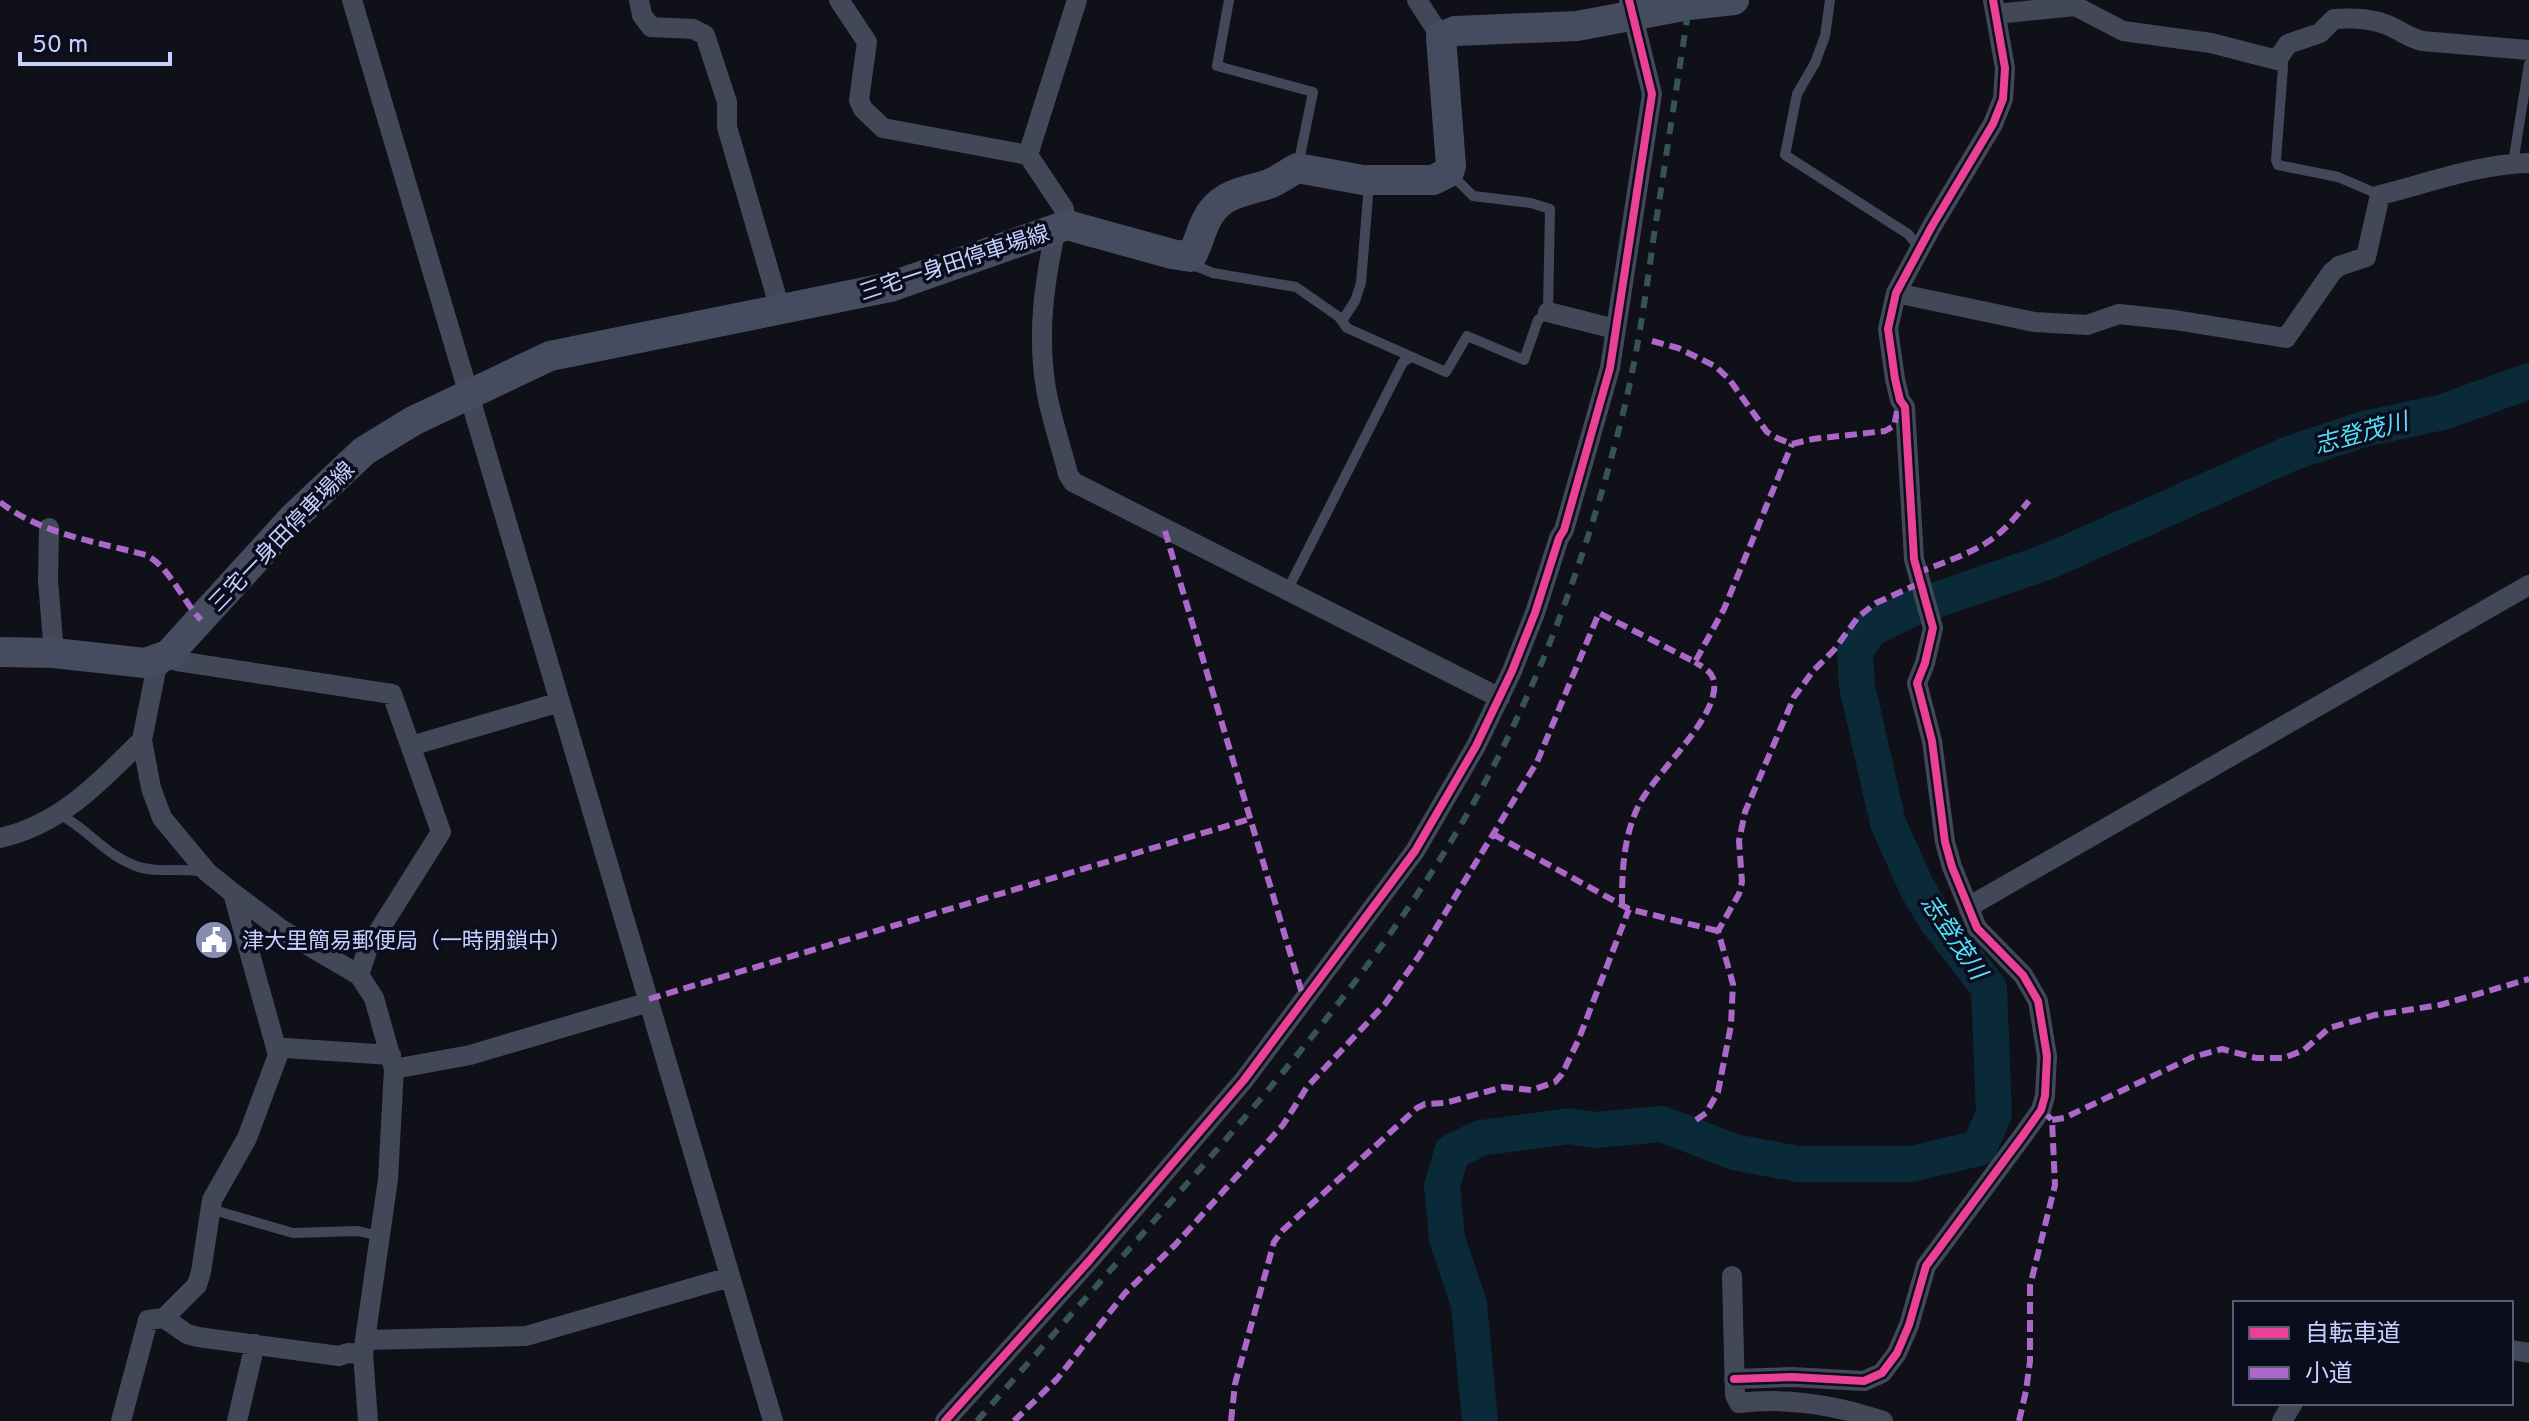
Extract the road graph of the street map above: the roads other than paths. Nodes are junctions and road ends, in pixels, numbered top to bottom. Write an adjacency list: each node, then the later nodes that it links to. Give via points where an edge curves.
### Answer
1 (352, 0): 32 (street)
2 (639, 0): 27 (street, via 651,27 698,31 709,40 727,102 727,127)
3 (839, 0): 17 (street, via 867,42 859,100 883,128)
4 (1077, 0): 17 (street)
5 (1229, 0): 19 (lane, via 1217,66 1313,92)
6 (1417, 0): 13 (street)
7 (1734, 0): 10 (main road)
8 (1830, 0): 24 (lane, via 1825,36 1797,94 1785,155 1908,234)
9 (2075, 3): 11 (street); 15 (street, via 2123,31 2211,43 2277,60)
10 (1632, 7): 13 (main road, via 1577,26 1455,31); 30 (street, via 1652,94)
11 (1994, 7): 24 (street, via 2005,68 2003,99)
12 (2363, 9): 14 (street, via 2422,41); 15 (street, via 2288,44)
13 (1441, 37): 20 (main road)
14 (2529, 50)
15 (2282, 54): 22 (lane, via 2278,165 2338,177)
16 (2529, 64): 18 (lane)
17 (1028, 155): 23 (street, via 1064,209)
18 (2521, 163): 22 (street, via 2486,166)
19 (1297, 168): 21 (main road); 25 (main road, via 1225,200 1206,221)
20 (1449, 172): 21 (main road, via 1433,180); 28 (lane, via 1473,196 1550,209)
21 (1369, 180): 29 (lane, via 1361,283)
22 (2380, 195): 26 (street, via 2366,257 2332,272 2286,338 2119,314 2087,325 2034,322)
23 (1061, 227): 25 (main road, 三宅一身田停車場線); 27 (main road, 三宅一身田停車場線, via 890,287); 35 (street, via 1045,277 1044,365 1068,474 1073,482)
24 (1920, 248): 26 (street)
25 (1191, 257): 29 (lane, via 1213,273 1296,287)
26 (1896, 293): 47 (street, via 1889,341 1905,407 1911,536 1933,628 1917,683 1932,741 1945,842)
27 (780, 309): 32 (main road, 三宅一身田停車場線, via 550,356)
28 (1548, 312): 30 (street); 31 (lane, via 1538,320 1524,360 1467,336 1446,372)
29 (1342, 321): 31 (lane)
30 (1615, 329): 39 (street, via 1608,377 1564,530)
31 (1412, 357): 35 (lane, via 1403,362)
32 (468, 395): 38 (main road, 三宅一身田停車場線, via 413,421 355,459 293,518); 40 (street)
33 (49, 528): 37 (street)
34 (2529, 585): 47 (street)
35 (1287, 591): 39 (street)
36 (0, 652): 37 (main road)
37 (54, 653): 38 (main road, via 145,663)
38 (168, 655): 41 (street, via 156,670); 42 (street, via 177,661 392,694)
39 (1500, 698): 64 (street, via 1415,851 1244,1080)
40 (560, 702): 42 (street); 49 (street)
41 (142, 740): 43 (street); 45 (street, via 162,818)
42 (411, 746): 48 (street, via 441,832 368,948)
43 (59, 814): 44 (street); 45 (lane, via 133,865)
44 (0, 838)
45 (207, 872): 46 (street)
46 (233, 893): 48 (street, via 282,930); 50 (street)
47 (1969, 910): 59 (street, via 1984,937 2023,975 2038,1001 2047,1056 2041,1110 1926,1266 1909,1325 1882,1373 1864,1381)
48 (359, 975): 51 (street, via 374,998)
49 (649, 1002): 51 (street, via 470,1055); 55 (street)
50 (277, 1051): 51 (street); 52 (street, via 262,1104)
51 (393, 1062): 53 (street, via 388,1179)
52 (210, 1209): 53 (lane, via 293,1233 358,1231); 56 (street, via 197,1285)
53 (379, 1236): 58 (street)
54 (1732, 1276): 59 (street)
55 (730, 1277): 58 (street, via 526,1336); 63 (street)
56 (164, 1318): 57 (street, via 187,1334); 60 (street, via 148,1320)
57 (255, 1344): 58 (street, via 339,1356); 61 (street)
58 (364, 1347): 62 (street)
59 (1734, 1379): 65 (street, via 1739,1403 1811,1403)
60 (121, 1421)
61 (237, 1421)
62 (368, 1421)
63 (773, 1421)
64 (945, 1421)
65 (1883, 1421)

